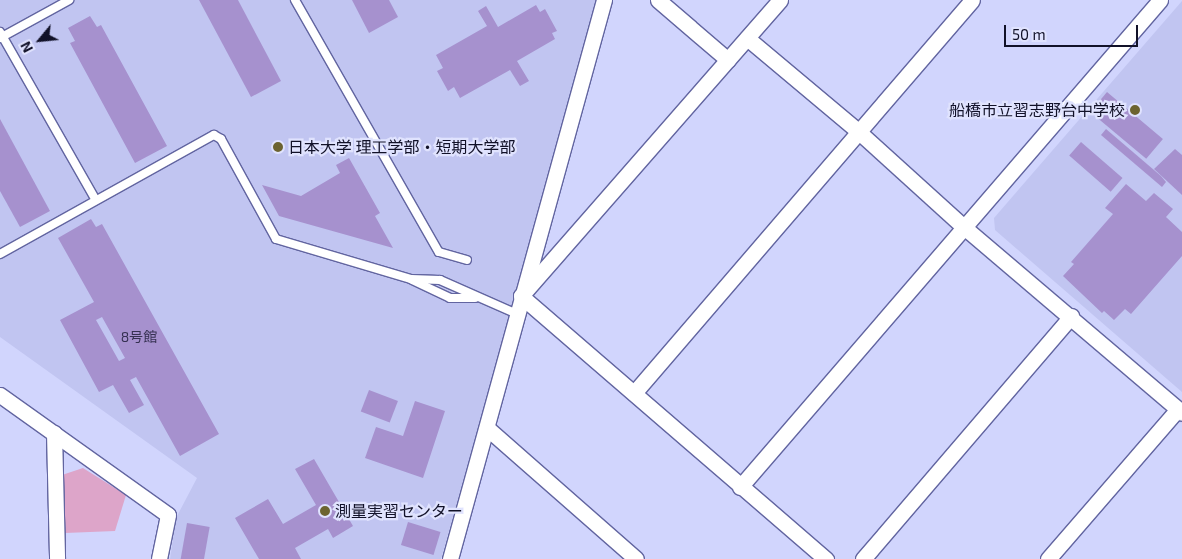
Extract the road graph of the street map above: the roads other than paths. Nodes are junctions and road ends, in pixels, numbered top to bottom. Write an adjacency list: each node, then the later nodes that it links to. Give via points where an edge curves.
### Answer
1 (69, 0): 8 (lane)
2 (295, 0): 15 (lane, via 439,252)
3 (604, 0): 17 (street)
4 (658, 0): 10 (street)
5 (972, 0): 11 (street)
6 (1160, 0): 13 (street)
7 (774, 2): 9 (street)
8 (1, 36): 12 (lane)
9 (747, 38): 10 (street); 11 (street)
10 (728, 60): 17 (street)
11 (859, 132): 13 (street); 21 (street)
12 (96, 200): 14 (lane); 16 (lane, via 214,135 221,139 276,239)
13 (965, 228): 20 (street); 26 (street)
14 (0, 254)
15 (467, 260)
16 (411, 279): 18 (lane, via 440,280); 18 (lane, via 450,298)
17 (521, 296): 19 (street); 21 (street)
18 (475, 298): 19 (lane)
19 (517, 314): 24 (street)
20 (1070, 316): 23 (street); 32 (street)
21 (634, 393): 26 (street)
22 (0, 395): 25 (street)
23 (1180, 411): 33 (street)
24 (487, 428): 29 (street); 30 (street)
25 (54, 433): 27 (street); 28 (street, via 168,515)
26 (740, 487): 31 (street)
27 (58, 559)
28 (159, 559)
29 (450, 559)
30 (636, 559)
31 (826, 559)
32 (863, 559)
33 (1048, 559)

